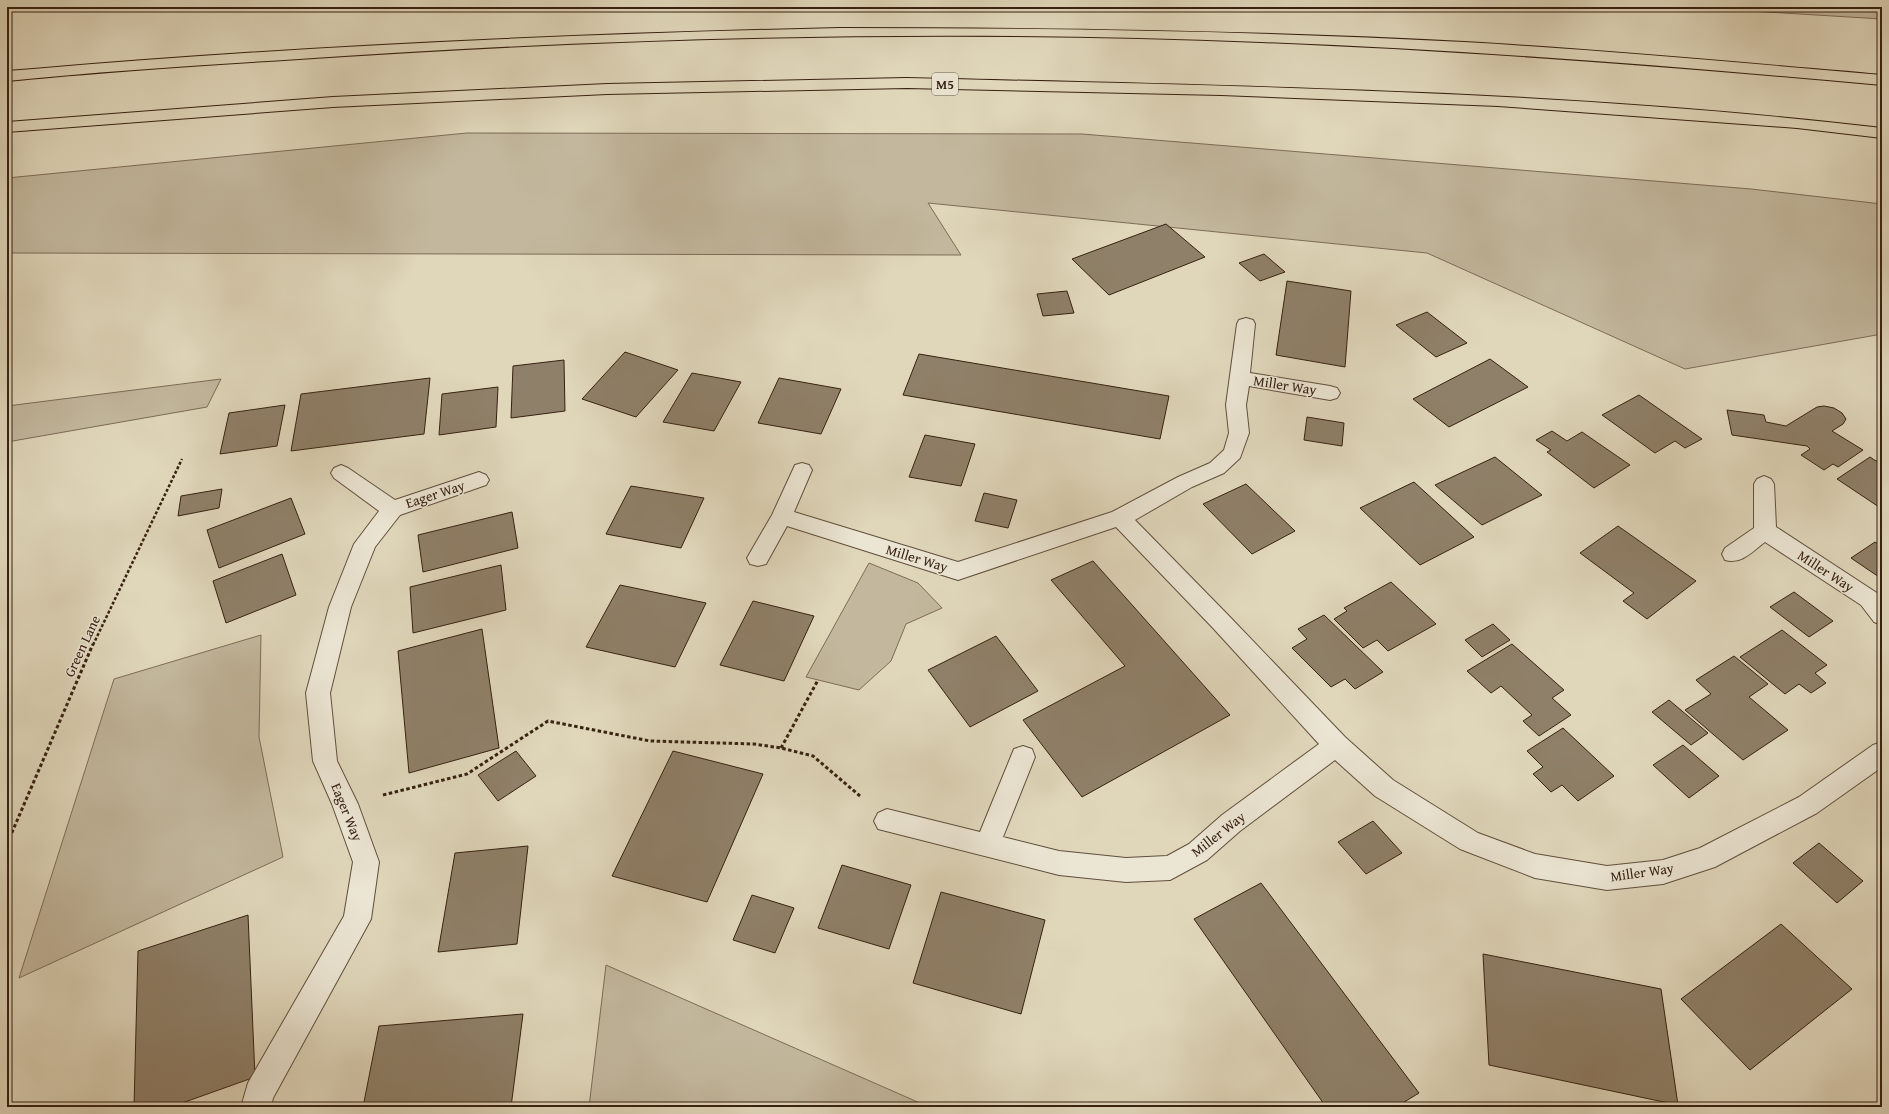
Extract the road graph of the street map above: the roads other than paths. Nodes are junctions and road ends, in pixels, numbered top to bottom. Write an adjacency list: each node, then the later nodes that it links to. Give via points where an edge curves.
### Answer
1 (7, 76): 2 (highway, via 340,50 585,38 914,32 1203,35 1434,46 1626,57)
2 (1882, 80)
3 (7, 127): 4 (highway, M5, via 341,101 607,89 907,83 1221,90 1498,101 1797,123)
4 (1882, 132)
5 (1246, 324): 6 (street, Miller Way)
6 (1240, 378): 7 (street, Miller Way); 14 (street, Miller Way, via 1236,405 1239,433 1233,453 1217,468 1185,482)
7 (1330, 393)
8 (802, 470): 13 (street)
9 (341, 473): 12 (street, Eager Way)
10 (479, 480): 12 (street, Eager Way)
11 (1764, 484): 15 (street)
12 (392, 508): 24 (street, Eager Way, via 362,551 340,607 318,693 325,761 345,804 366,862 357,919 259,1094)
13 (782, 516): 14 (street, Miller Way, via 958,571); 17 (street)
14 (1120, 518): 19 (street, Miller Way)
15 (1765, 531): 16 (street); 18 (street, Miller Way, via 1869,599)
16 (1733, 554)
17 (758, 558)
18 (1882, 616)
19 (1336, 745): 20 (street, Miller Way, via 1384,788 1469,841 1535,866 1607,878 1663,872 1706,858 1808,805); 23 (street, Miller Way, via 1231,823 1198,852 1170,868 1126,870 1059,863)
20 (1882, 753)
21 (1022, 757): 23 (street)
22 (887, 821): 23 (street, Miller Way)
23 (987, 846)
24 (256, 1107)

